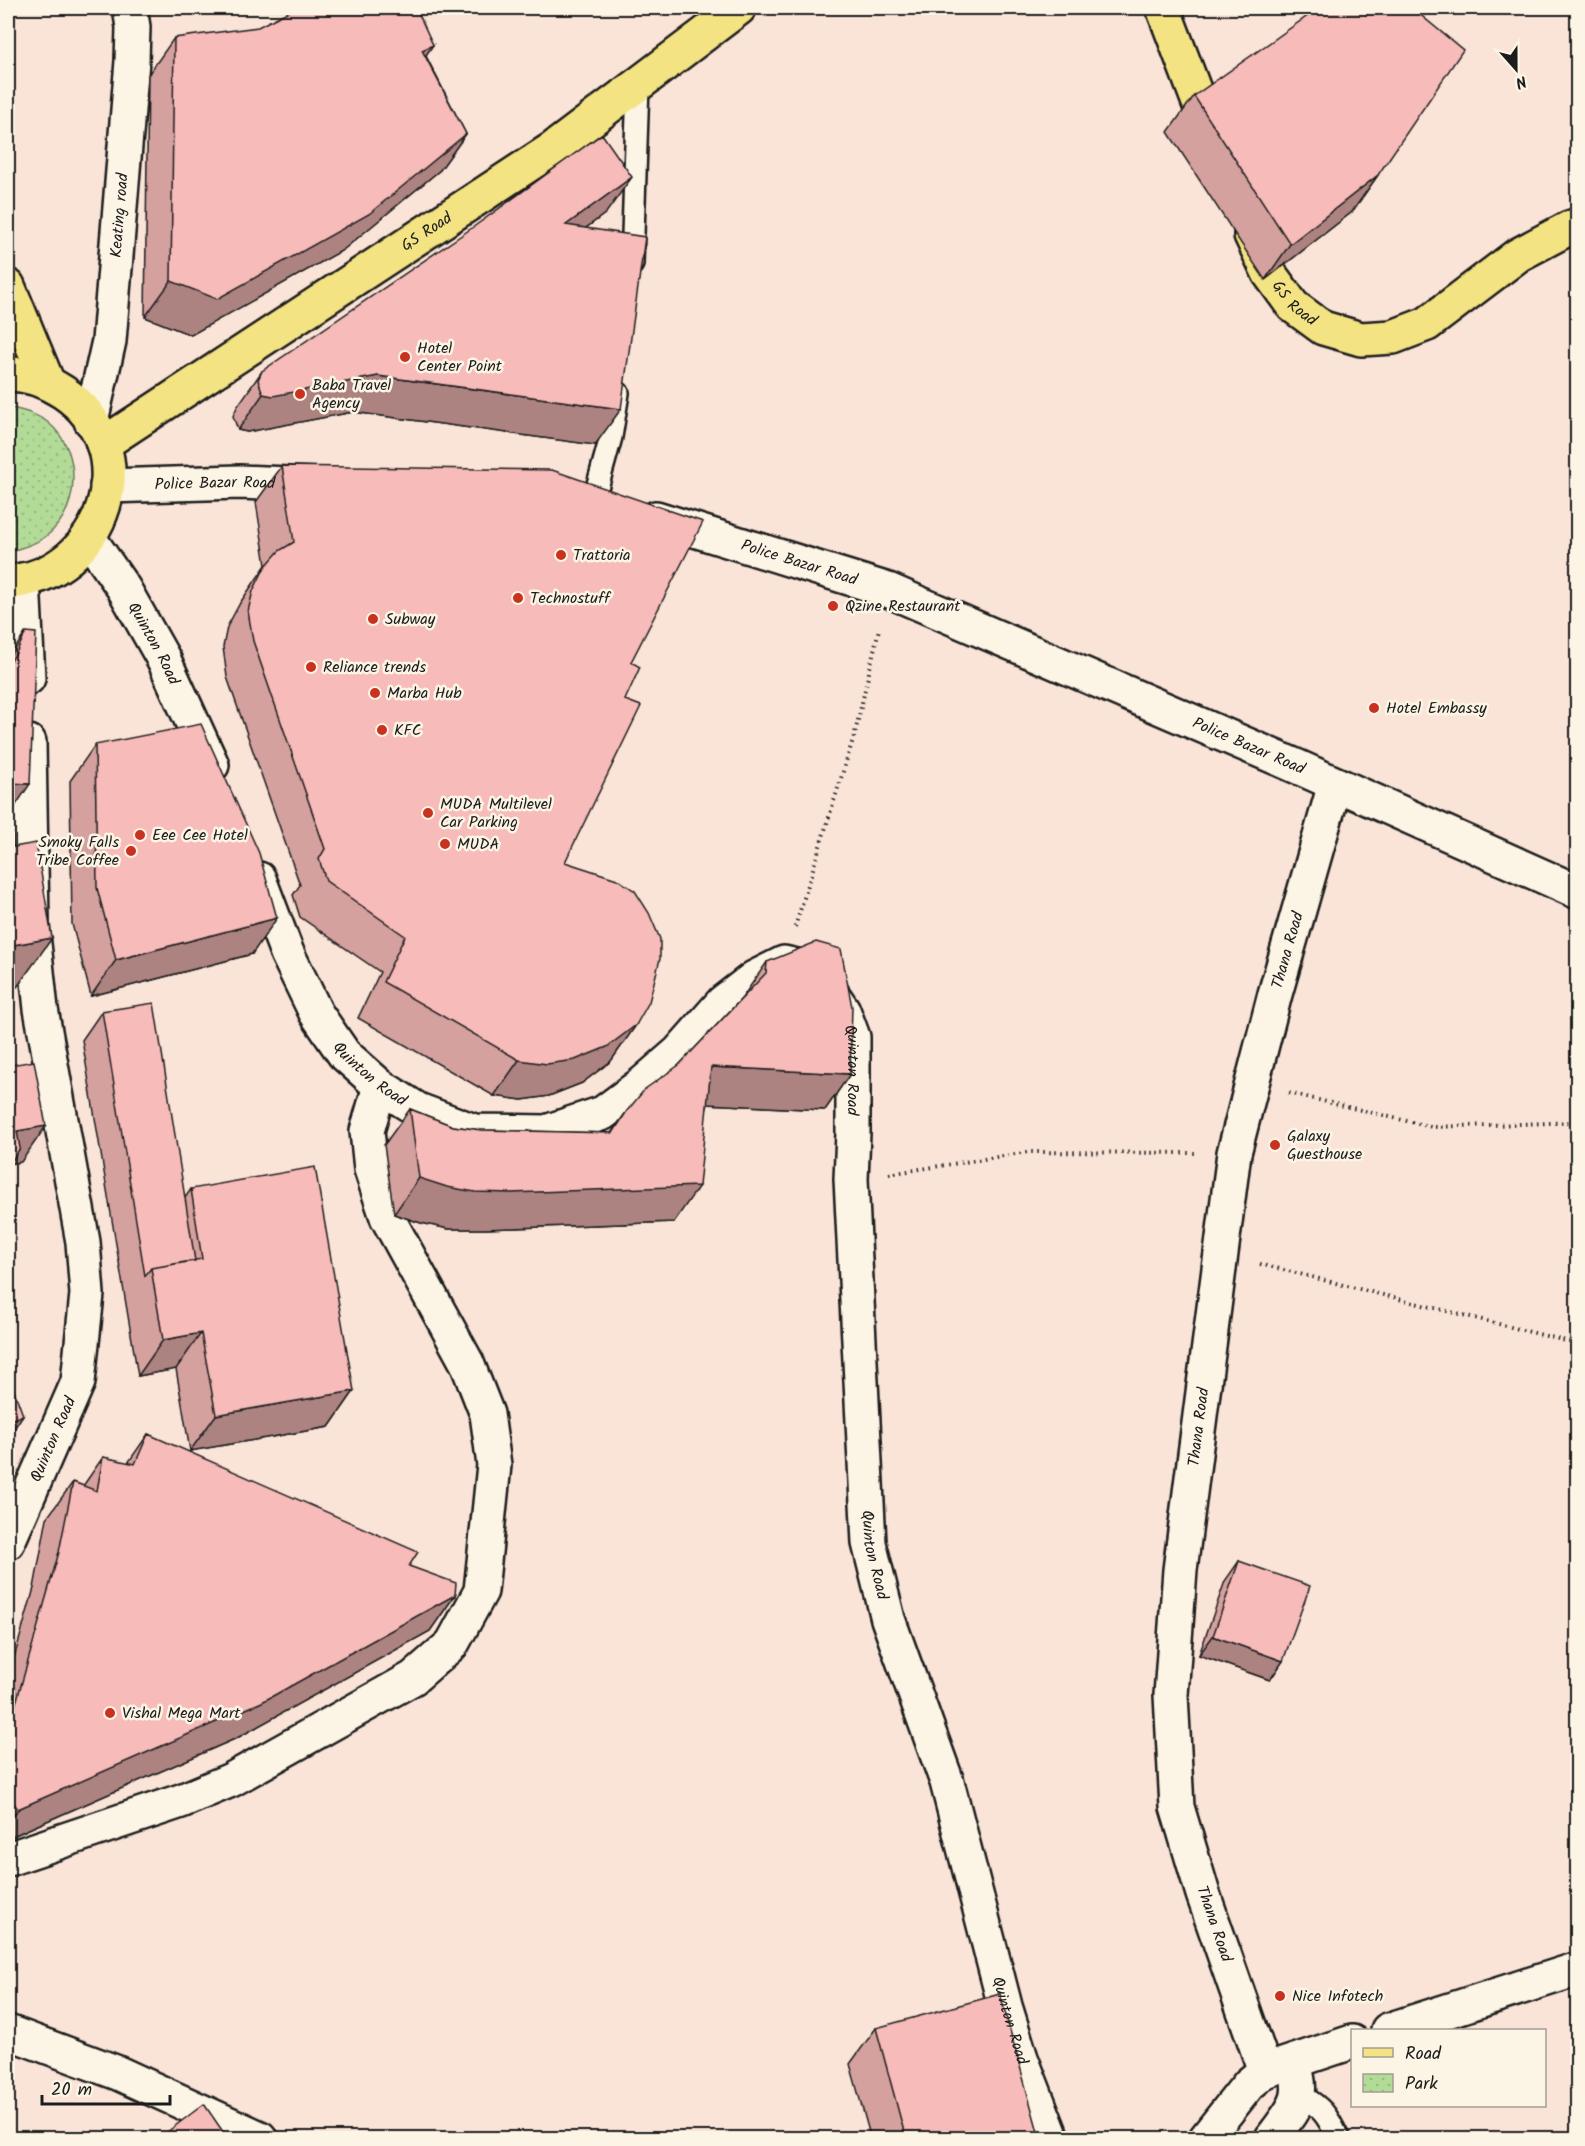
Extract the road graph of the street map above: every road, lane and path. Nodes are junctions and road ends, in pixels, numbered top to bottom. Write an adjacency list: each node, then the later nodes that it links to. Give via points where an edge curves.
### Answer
1 (130, 8): 13 (street, Keating road, via 132,61 109,341)
2 (740, 8): 4 (main road, GS Road)
3 (1163, 8): 5 (main road)
4 (638, 85): 9 (lane); 13 (main road, GS Road, via 554,148)
5 (1220, 159)
6 (1241, 214): 7 (main road, GS Road, via 1269,273 1293,306 1323,328 1361,339 1393,337 1427,324 1518,255)
7 (1578, 225)
8 (8, 286): 12 (main road)
9 (630, 289)
10 (622, 370): 17 (lane, via 611,437)
11 (8, 374): 12 (main road)
12 (48, 382): 13 (main road, via 73,399)
13 (97, 432): 14 (main road)
14 (107, 486): 15 (street, Police Bazar Road, via 239,482); 18 (main road, via 101,513)
15 (346, 486)
16 (558, 500): 17 (street, Police Bazar Road)
17 (611, 510): 20 (street, Police Bazar Road, via 662,519)
18 (89, 538): 19 (main road, via 60,566); 22 (street, Quinton Road, via 124,589 164,660)
19 (15, 581): 33 (street, Quinton Road, via 29,696 32,925 41,1008 83,1242 87,1294 78,1382)
20 (888, 590): 21 (street, Police Bazar Road); 25 (path, via 855,733)
21 (1335, 784): 24 (street, Police Bazar Road); 26 (street, Thana Road)
22 (225, 795)
23 (247, 848): 27 (street, Quinton Road, via 287,953 316,1013 344,1054)
24 (1578, 892)
25 (784, 963): 27 (street, Quinton Road, via 754,978 723,1002 679,1052 603,1113 546,1132 474,1131 418,1110); 30 (street, Quinton Road, via 806,968 828,988 843,1010 853,1037)
26 (1253, 1084): 28 (path, via 1432,1127); 29 (street, Thana Road)
27 (380, 1086): 34 (street, via 368,1131 371,1169 387,1217 467,1363 487,1414 494,1465 481,1591 452,1644 412,1678 231,1780 181,1802)
28 (1578, 1122)
29 (1234, 1154): 30 (path, via 1028,1152); 31 (street, Thana Road)
30 (851, 1179): 42 (street, Quinton Road, via 868,1543 888,1619 947,1782 1021,2058)
31 (1221, 1255): 32 (path); 39 (street, Thana Road, via 1180,1570 1171,1695 1177,1807 1203,1894)
32 (1578, 1344)
33 (8, 1542)
34 (8, 1859)
35 (1578, 1969): 36 (street)
36 (1394, 2029)
37 (8, 2032): 41 (street, via 118,2073)
38 (1351, 2043): 39 (street)
39 (1279, 2066): 40 (street, Thana Road, via 1299,2078); 43 (street, via 1249,2084)
40 (1299, 2094): 44 (street); 45 (lane, via 1319,2106)
41 (260, 2139)
42 (1053, 2139)
43 (1206, 2139)
44 (1272, 2139)
45 (1338, 2139)

